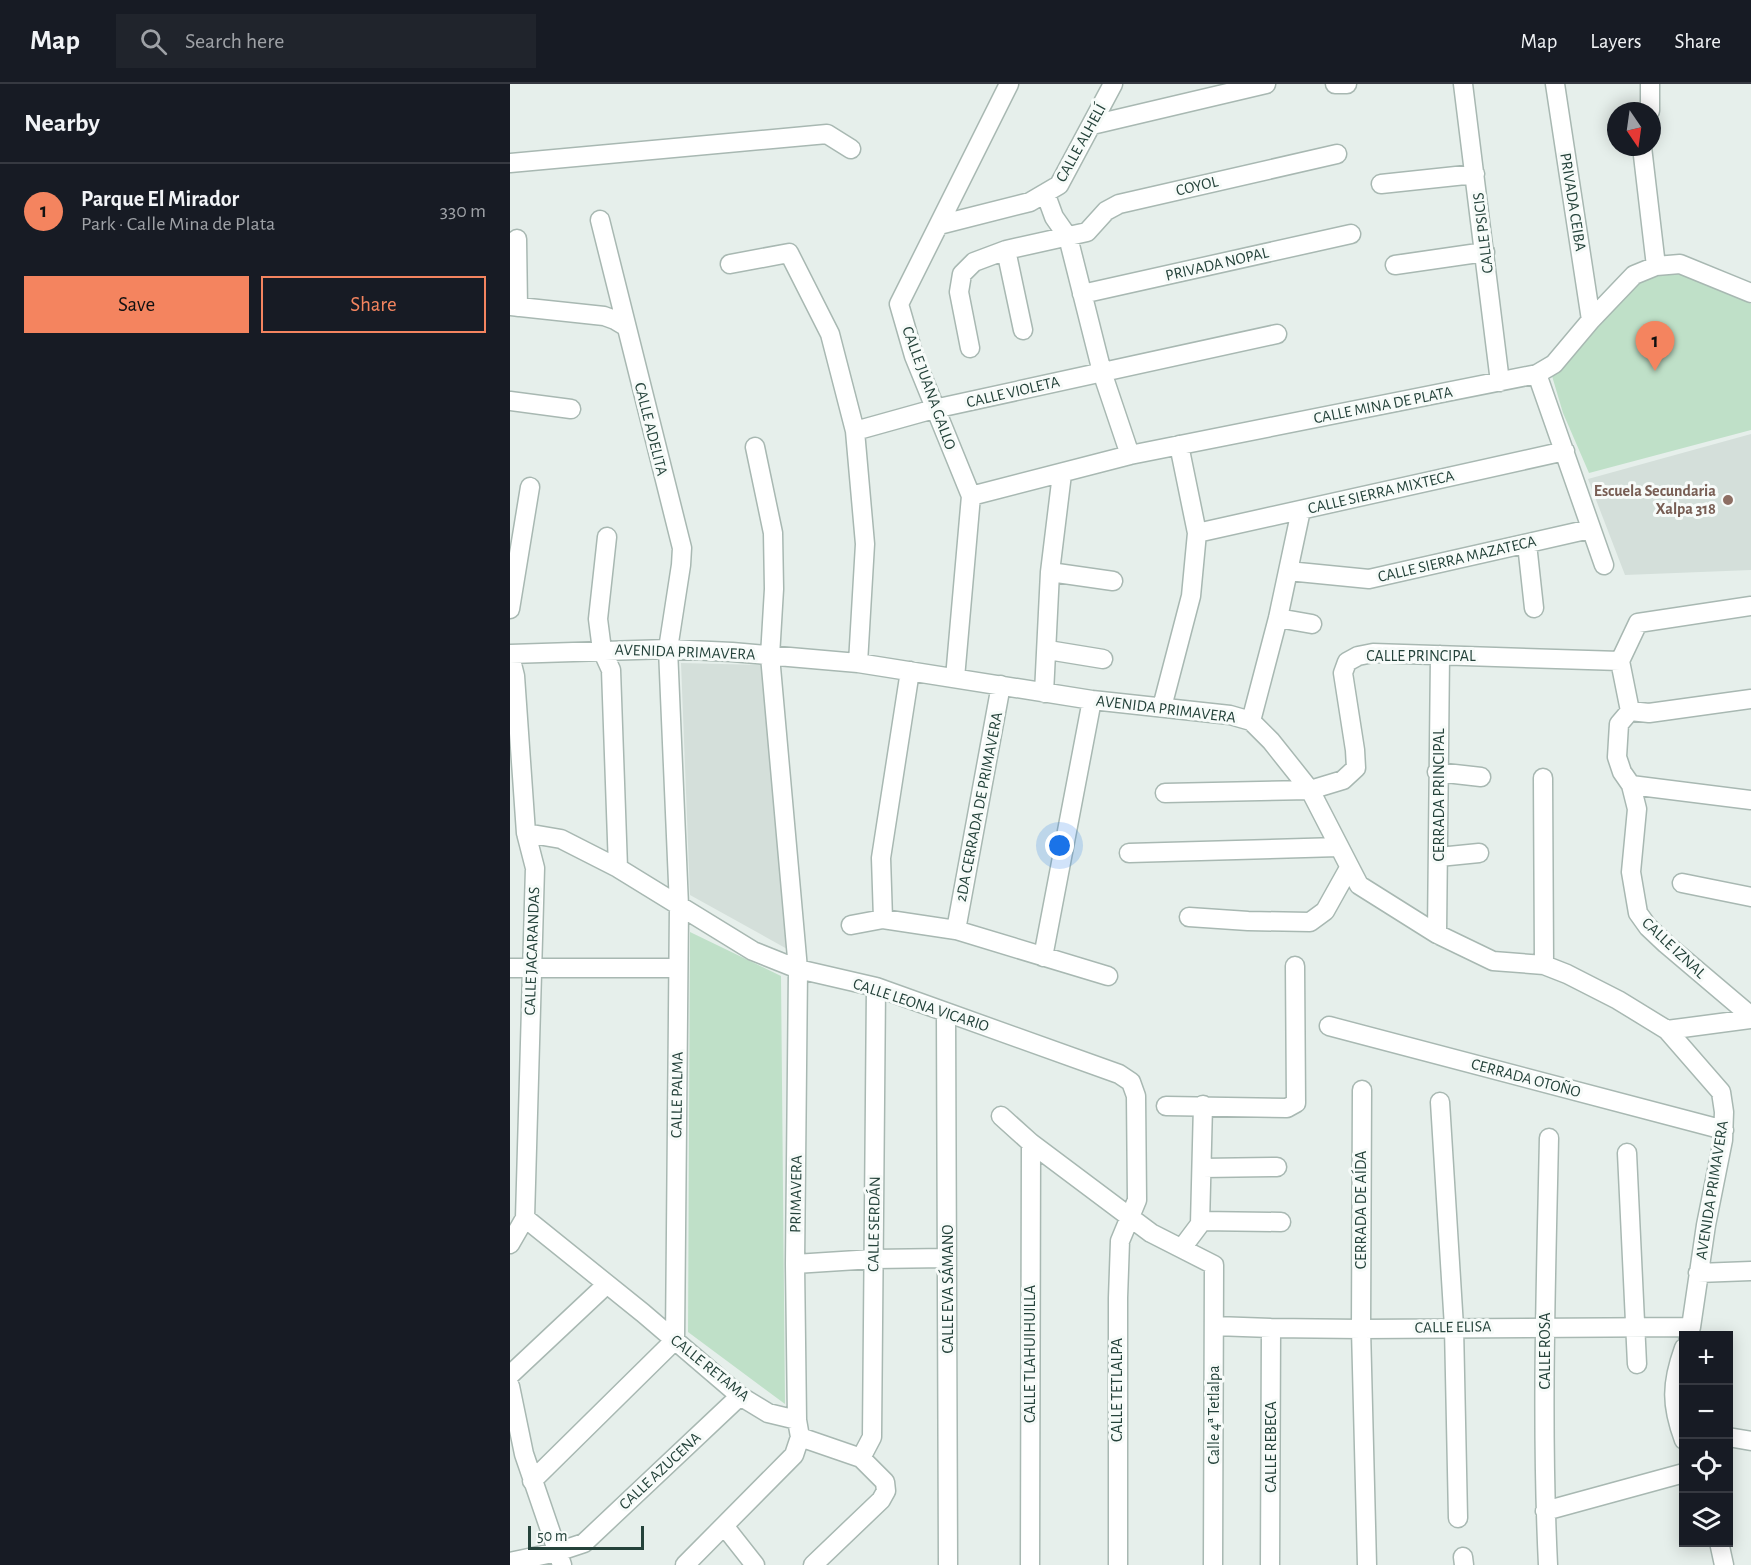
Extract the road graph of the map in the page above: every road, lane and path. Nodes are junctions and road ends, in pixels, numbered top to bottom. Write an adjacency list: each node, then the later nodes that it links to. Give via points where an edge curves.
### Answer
1 (1009, 84): 20 (street, CALLE JUANA GALLO)
2 (1113, 84): 11 (street, CALLE ALHELÍ)
3 (1266, 84): 9 (street)
4 (1335, 84): 5 (street)
5 (1347, 84)
6 (1463, 84): 16 (street, CALLE PSICIS)
7 (1555, 84): 32 (street, PRIVADA CEIBA)
8 (1650, 84): 10 (street)
9 (1214, 90): 11 (street)
10 (1650, 102)
11 (1092, 125): 18 (street, CALLE ALHELÍ, via 1059,185)
12 (851, 148): 15 (street, via 827,134)
13 (1337, 154): 22 (street, COYOL, via 1119,204 1106,211 1087,232)
14 (1643, 156): 28 (street)
15 (510, 163)
16 (1475, 174): 17 (street); 25 (street, CALLE PSICIS)
17 (1381, 184)
18 (1046, 195): 20 (street, CALLE ALHELÍ); 22 (street, via 1054,217)
19 (600, 220): 33 (street, CALLE ADELITA)
20 (939, 225): 42 (street, CALLE JUANA GALLO, via 899,304)
21 (1351, 234): 30 (street, PRIVADA NOPAL)
22 (1068, 237): 24 (street); 30 (street)
23 (517, 239): 31 (street)
24 (1006, 250): 34 (street); 36 (street, via 974,262 962,274 959,292)
25 (1485, 252): 27 (street); 39 (street, CALLE PSICIS)
26 (730, 264): 43 (street, via 789,253 830,334)
27 (1395, 265)
28 (1656, 266): 29 (street, CALLE MINA DE PLATA, via 1680,264); 32 (street, CALLE MINA DE PLATA, via 1634,275)
29 (1751, 293)
30 (1082, 294): 37 (street)
31 (514, 306): 33 (street, via 604,316)
32 (1591, 320): 38 (street, CALLE MINA DE PLATA, via 1554,364)
33 (625, 326): 65 (street, CALLE ADELITA, via 682,548)
34 (1023, 330)
35 (1277, 334): 37 (street, CALLE VIOLETA)
36 (970, 348)
37 (1102, 372): 42 (street, CALLE VIOLETA); 47 (street)
38 (1537, 374): 39 (street, CALLE MINA DE PLATA); 46 (street)
39 (1500, 382): 44 (street, CALLE MINA DE PLATA)
40 (510, 401): 41 (street)
41 (571, 409)
42 (934, 409): 43 (street, CALLE VIOLETA); 50 (street, CALLE JUANA GALLO)
43 (855, 431): 73 (street, via 865,544)
44 (1179, 445): 47 (street, CALLE MINA DE PLATA); 53 (street)
45 (755, 447): 70 (street, PRIMAVERA, via 773,533)
46 (1565, 451): 51 (street, CALLE SIERRA MIXTECA); 52 (street)
47 (1130, 455): 48 (street, CALLE MINA DE PLATA)
48 (1062, 474): 50 (street, CALLE MINA DE PLATA); 58 (street)
49 (530, 487): 62 (street)
50 (971, 496): 75 (street, CALLE JUANA GALLO)
51 (1301, 510): 53 (street, CALLE SIERRA MIXTECA); 57 (street)
52 (1590, 529): 55 (street, CALLE SIERRA MAZATECA); 56 (street)
53 (1197, 533): 80 (street, via 1191,596)
54 (607, 537): 66 (street, via 598,619)
55 (1527, 544): 57 (street, CALLE SIERRA MAZATECA, via 1369,579); 61 (street)
56 (1604, 565)
57 (1288, 571): 63 (street)
58 (1050, 572): 59 (street); 67 (street)
59 (1113, 581)
60 (1751, 606): 72 (street, via 1638,623)
61 (1534, 608)
62 (510, 609)
63 (1278, 618): 64 (street); 82 (street)
64 (1312, 624)
65 (668, 649): 66 (street, AVENIDA PRIMAVERA); 70 (street, AVENIDA PRIMAVERA); 99 (street, CALLE PALMA)
66 (602, 650): 68 (street, AVENIDA PRIMAVERA); 95 (street, via 610,670)
67 (1048, 650): 71 (street); 77 (street)
68 (510, 655): 90 (street, CALLE JACARANDAS, via 515,676)
69 (1440, 655): 72 (street, CALLE PRINCIPAL); 83 (street, CERRADA PRINCIPAL); 87 (street, CALLE PRINCIPAL, via 1373,653 1347,662 1343,673 1356,768 1343,780)
70 (770, 656): 73 (street, AVENIDA PRIMAVERA); 111 (street, PRIMAVERA)
71 (1103, 659)
72 (1620, 661): 81 (street)
73 (858, 663): 74 (street, AVENIDA PRIMAVERA)
74 (910, 671): 75 (street, AVENIDA PRIMAVERA); 101 (street, via 881,858)
75 (955, 678): 76 (street, AVENIDA PRIMAVERA)
76 (1001, 685): 77 (street, AVENIDA PRIMAVERA); 103 (street, 2DA CERRADA DE PRIMAVERA)
77 (1044, 693): 79 (street, AVENIDA PRIMAVERA)
78 (1751, 699): 81 (street, via 1649,713)
79 (1092, 700): 80 (street, AVENIDA PRIMAVERA); 105 (street)
80 (1162, 707): 82 (street, AVENIDA PRIMAVERA)
81 (1630, 711): 86 (street, CALLE IZNAL, via 1619,724 1617,757)
82 (1251, 721): 87 (street, AVENIDA PRIMAVERA)
83 (1437, 772): 84 (street); 94 (street, CERRADA PRINCIPAL)
84 (1481, 777)
85 (1543, 778): 107 (street)
86 (1631, 785): 89 (street); 115 (street, CALLE IZNAL, via 1637,808 1631,872 1638,913 1666,944)
87 (1310, 790): 88 (street); 91 (street, AVENIDA PRIMAVERA)
88 (1165, 794)
89 (1751, 800)
90 (526, 833): 95 (street, CALLE LEONA VICARIO, via 561,839); 109 (street, CALLE JACARANDAS, via 535,868)
91 (1339, 847): 92 (street); 96 (street, AVENIDA PRIMAVERA)
92 (1129, 853)
93 (1479, 853): 94 (street)
94 (1439, 857): 104 (street, CERRADA PRINCIPAL)
95 (618, 868): 99 (street, CALLE LEONA VICARIO)
96 (1348, 868): 100 (street, via 1325,912 1310,921); 104 (street, AVENIDA PRIMAVERA, via 1359,885)
97 (1682, 883): 98 (street)
98 (1751, 897)
99 (678, 906): 110 (street, CALLE PALMA); 111 (street, CALLE LEONA VICARIO, via 753,951)
100 (1189, 917)
101 (883, 919): 102 (street); 103 (street)
102 (851, 926)
103 (956, 930): 105 (street)
104 (1437, 934): 107 (street, AVENIDA PRIMAVERA, via 1494,961)
105 (1043, 957): 112 (street)
106 (1295, 966): 120 (street, via 1296,1103 1287,1108)
107 (1544, 966): 117 (street, AVENIDA PRIMAVERA, via 1618,1000)
108 (510, 968): 109 (street)
109 (531, 968): 110 (street); 127 (street, CALLE JACARANDAS)
110 (678, 968): 149 (street, CALLE PALMA)
111 (798, 969): 113 (street, CALLE LEONA VICARIO); 138 (street, PRIMAVERA)
112 (1108, 976)
113 (876, 987): 114 (street, CALLE LEONA VICARIO); 137 (street, CALLE SERDÁN)
114 (946, 1012): 131 (street, CALLE LEONA VICARIO, via 1119,1074 1131,1082 1136,1096 1137,1200); 136 (street, CALLE EVA SÁMANO)
115 (1751, 1018): 117 (street)
116 (1329, 1026): 123 (street, CERRADA OTOÑO)
117 (1667, 1030): 123 (street, AVENIDA PRIMAVERA, via 1721,1092)
118 (1362, 1090): 147 (street, CERRADA DE AÍDA)
119 (1440, 1102): 143 (street)
120 (1203, 1105): 121 (street); 129 (street)
121 (1166, 1106)
122 (1001, 1116): 125 (street)
123 (1724, 1130): 140 (street, AVENIDA PRIMAVERA)
124 (1549, 1138): 144 (street, CALLE ROSA)
125 (1031, 1143): 131 (street); 173 (street, CALLE TLAHUIHUILLA)
126 (1627, 1153): 145 (street)
127 (518, 1167): 130 (street, CALLE JACARANDAS)
128 (1277, 1167): 129 (street)
129 (1202, 1168): 132 (street)
130 (525, 1218): 134 (street, CALLE JACARANDAS); 141 (street, CALLE RETAMA)
131 (1131, 1218): 135 (street); 174 (street, CALLE TETLALPA, via 1120,1241 1119,1264)
132 (1201, 1221): 133 (street); 135 (street)
133 (1281, 1222)
134 (510, 1244)
135 (1182, 1248): 142 (street, Calle 4ª Tetlalpa, via 1214,1264)
136 (947, 1258): 137 (street); 172 (street, CALLE EVA SÁMANO)
137 (873, 1259): 138 (street); 160 (street, CALLE SERDÁN, via 872,1437)
138 (795, 1264): 156 (street, PRIMAVERA)
139 (1751, 1271): 140 (street)
140 (1698, 1273): 148 (street, AVENIDA PRIMAVERA)
141 (607, 1284): 149 (street, CALLE RETAMA); 152 (street)
142 (1215, 1326): 146 (street, CALLE ELISA); 175 (street, Calle 4ª Tetlalpa)
143 (1454, 1327): 144 (street, CALLE ELISA); 147 (street, CALLE ELISA); 164 (street)
144 (1545, 1327): 145 (street, CALLE ELISA); 163 (street, CALLE ROSA)
145 (1637, 1327): 148 (street, CALLE ELISA); 151 (street)
146 (1271, 1328): 147 (street, CALLE ELISA); 176 (street, CALLE REBECA)
147 (1361, 1329): 177 (street, CERRADA DE AÍDA)
148 (1689, 1331)
149 (675, 1340): 154 (street, CALLE RETAMA); 162 (street)
150 (1679, 1363): 155 (street, via 1673,1402)
151 (1637, 1364)
152 (510, 1375)
153 (510, 1386): 159 (street)
154 (740, 1396): 156 (street, CALLE RETAMA); 167 (street, CALLE AZUCENA, via 584,1544)
155 (1679, 1422)
156 (798, 1429): 160 (street, CALLE RETAMA); 165 (street, via 794,1455)
157 (1733, 1438): 158 (street)
158 (1751, 1441)
159 (517, 1456): 162 (street)
160 (861, 1458): 171 (street, CALLE RETAMA, via 885,1482 886,1491)
161 (1679, 1474): 163 (street)
162 (532, 1481): 167 (street)
163 (1545, 1512): 178 (street, CALLE ROSA)
164 (1458, 1518)
165 (725, 1527): 169 (street); 170 (street)
166 (1720, 1547): 179 (street)
167 (559, 1558): 168 (street, CALLE AZUCENA)
168 (510, 1562)
169 (685, 1565)
170 (755, 1565)
171 (813, 1565)
172 (948, 1565)
173 (1030, 1565)
174 (1118, 1565)
175 (1214, 1565)
176 (1270, 1565)
177 (1367, 1565)
178 (1548, 1565)
179 (1724, 1565)

